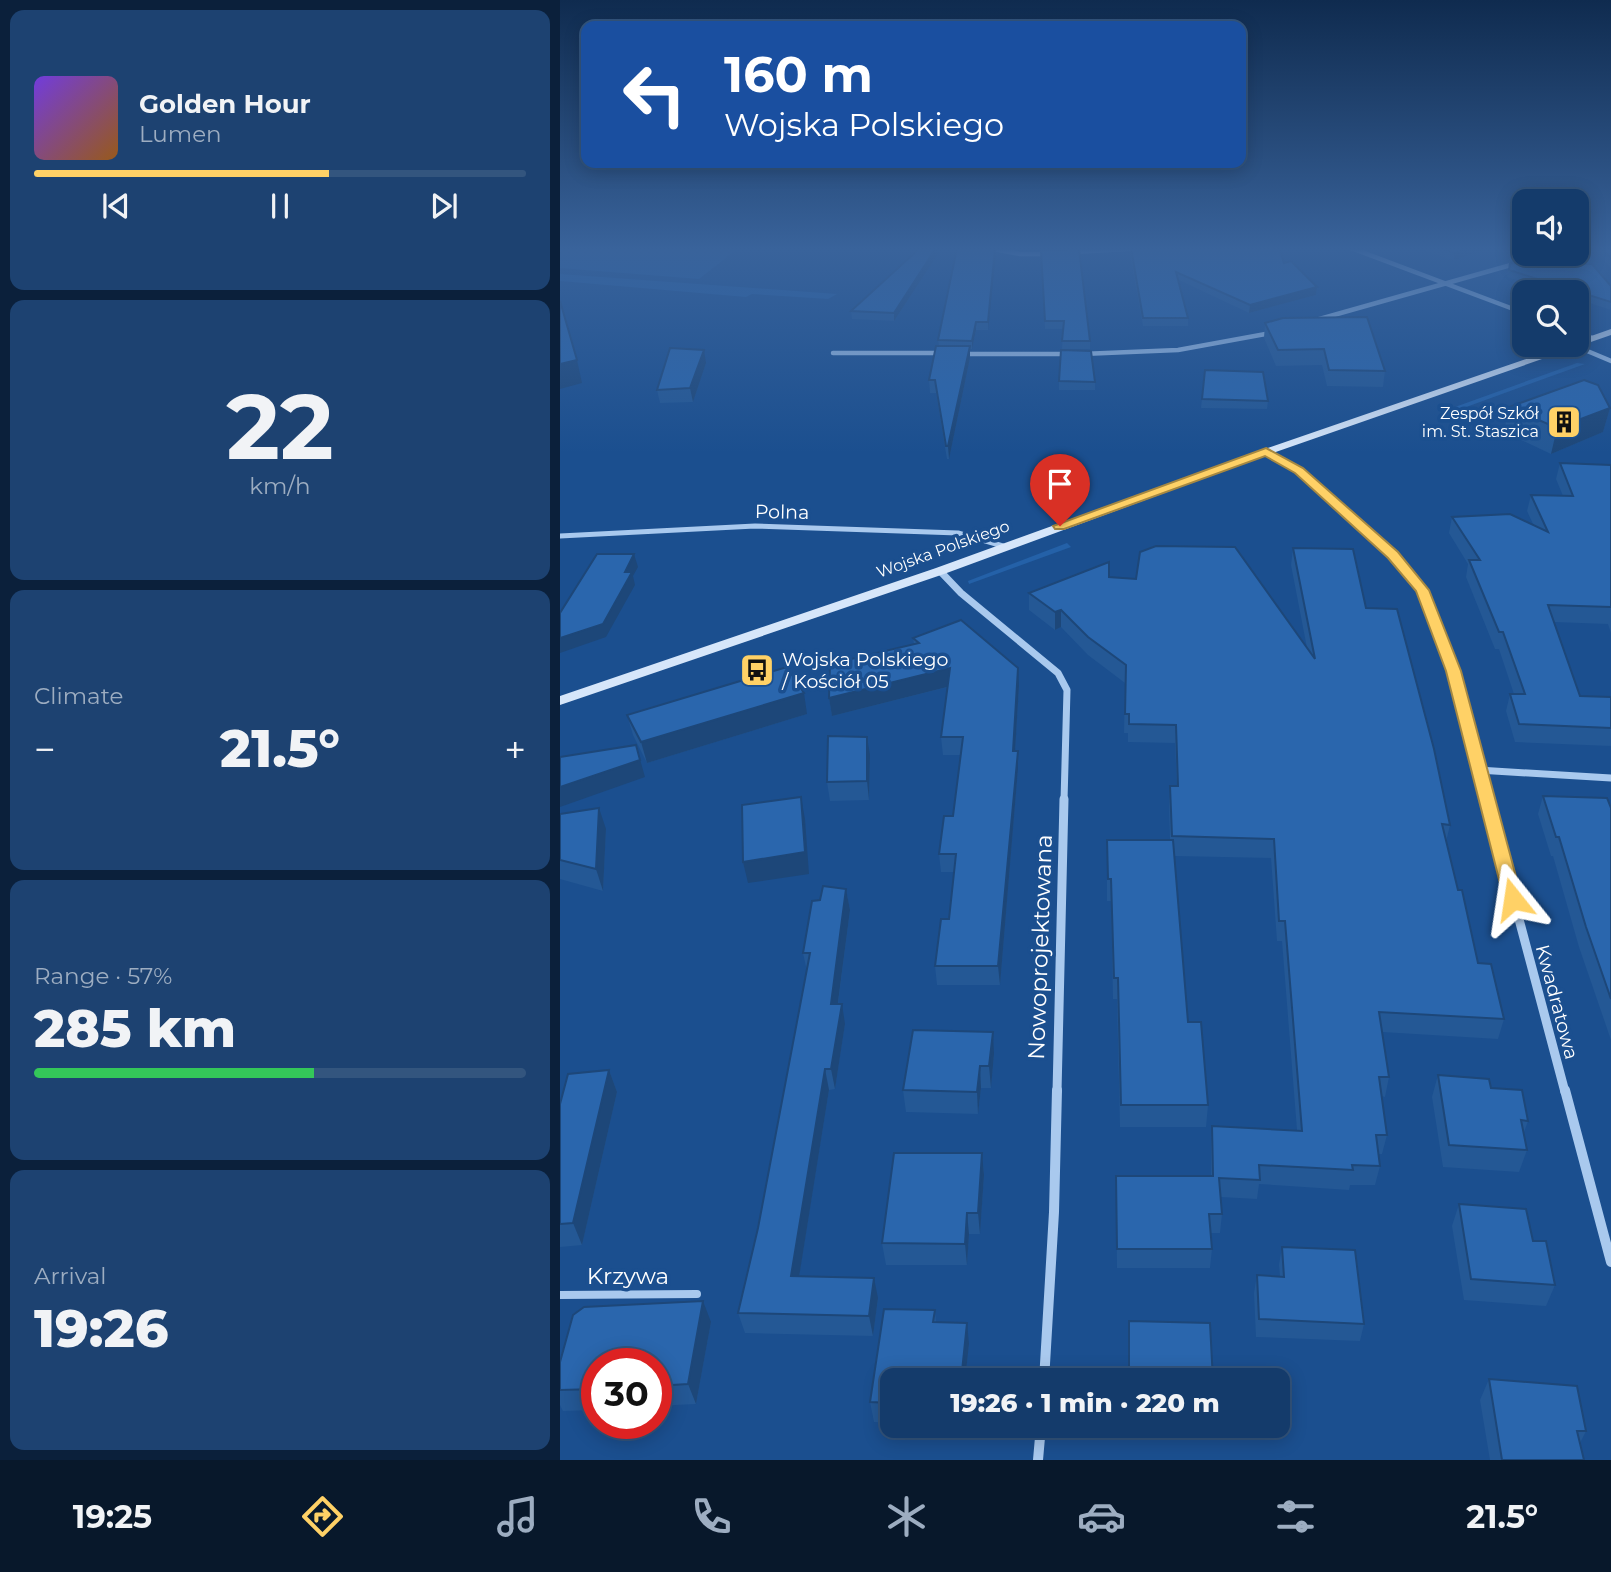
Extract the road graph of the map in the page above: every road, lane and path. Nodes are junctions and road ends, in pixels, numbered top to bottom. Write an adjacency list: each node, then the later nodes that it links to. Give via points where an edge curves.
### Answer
1 (1330, 316): 2 (street)
2 (1309, 322)
3 (1283, 329): 11 (street, via 1181,352)
4 (1611, 332): 6 (main road, Wojska Polskiego)
5 (1589, 337): 6 (street)
6 (1592, 338): 7 (main road, Wojska Polskiego)
7 (1589, 339)
8 (1589, 352): 13 (street)
9 (833, 353): 10 (street)
10 (945, 354)
11 (959, 354)
12 (1540, 357): 14 (main road, Wojska Polskiego)
13 (1611, 362)
14 (1266, 452): 16 (main road, Wojska Polskiego); 19 (street, Kwadratowa, via 1299,470 1417,581 1453,671)
15 (560, 536): 16 (street, Polna, via 755,526 848,528 958,533)
16 (1003, 546): 17 (main road, Wojska Polskiego)
17 (940, 571): 18 (main road, Wojska Polskiego); 24 (street, Nowoprojektowana, via 1058,673 1067,690 1054,1198)
18 (560, 701)
19 (1478, 770): 20 (street); 21 (street, Kwadratowa)
20 (1611, 778)
21 (1611, 1262)
22 (697, 1294): 23 (lane, Krzywa)
23 (560, 1296)
24 (1045, 1368)
25 (1040, 1438): 26 (street)
26 (1038, 1460)

